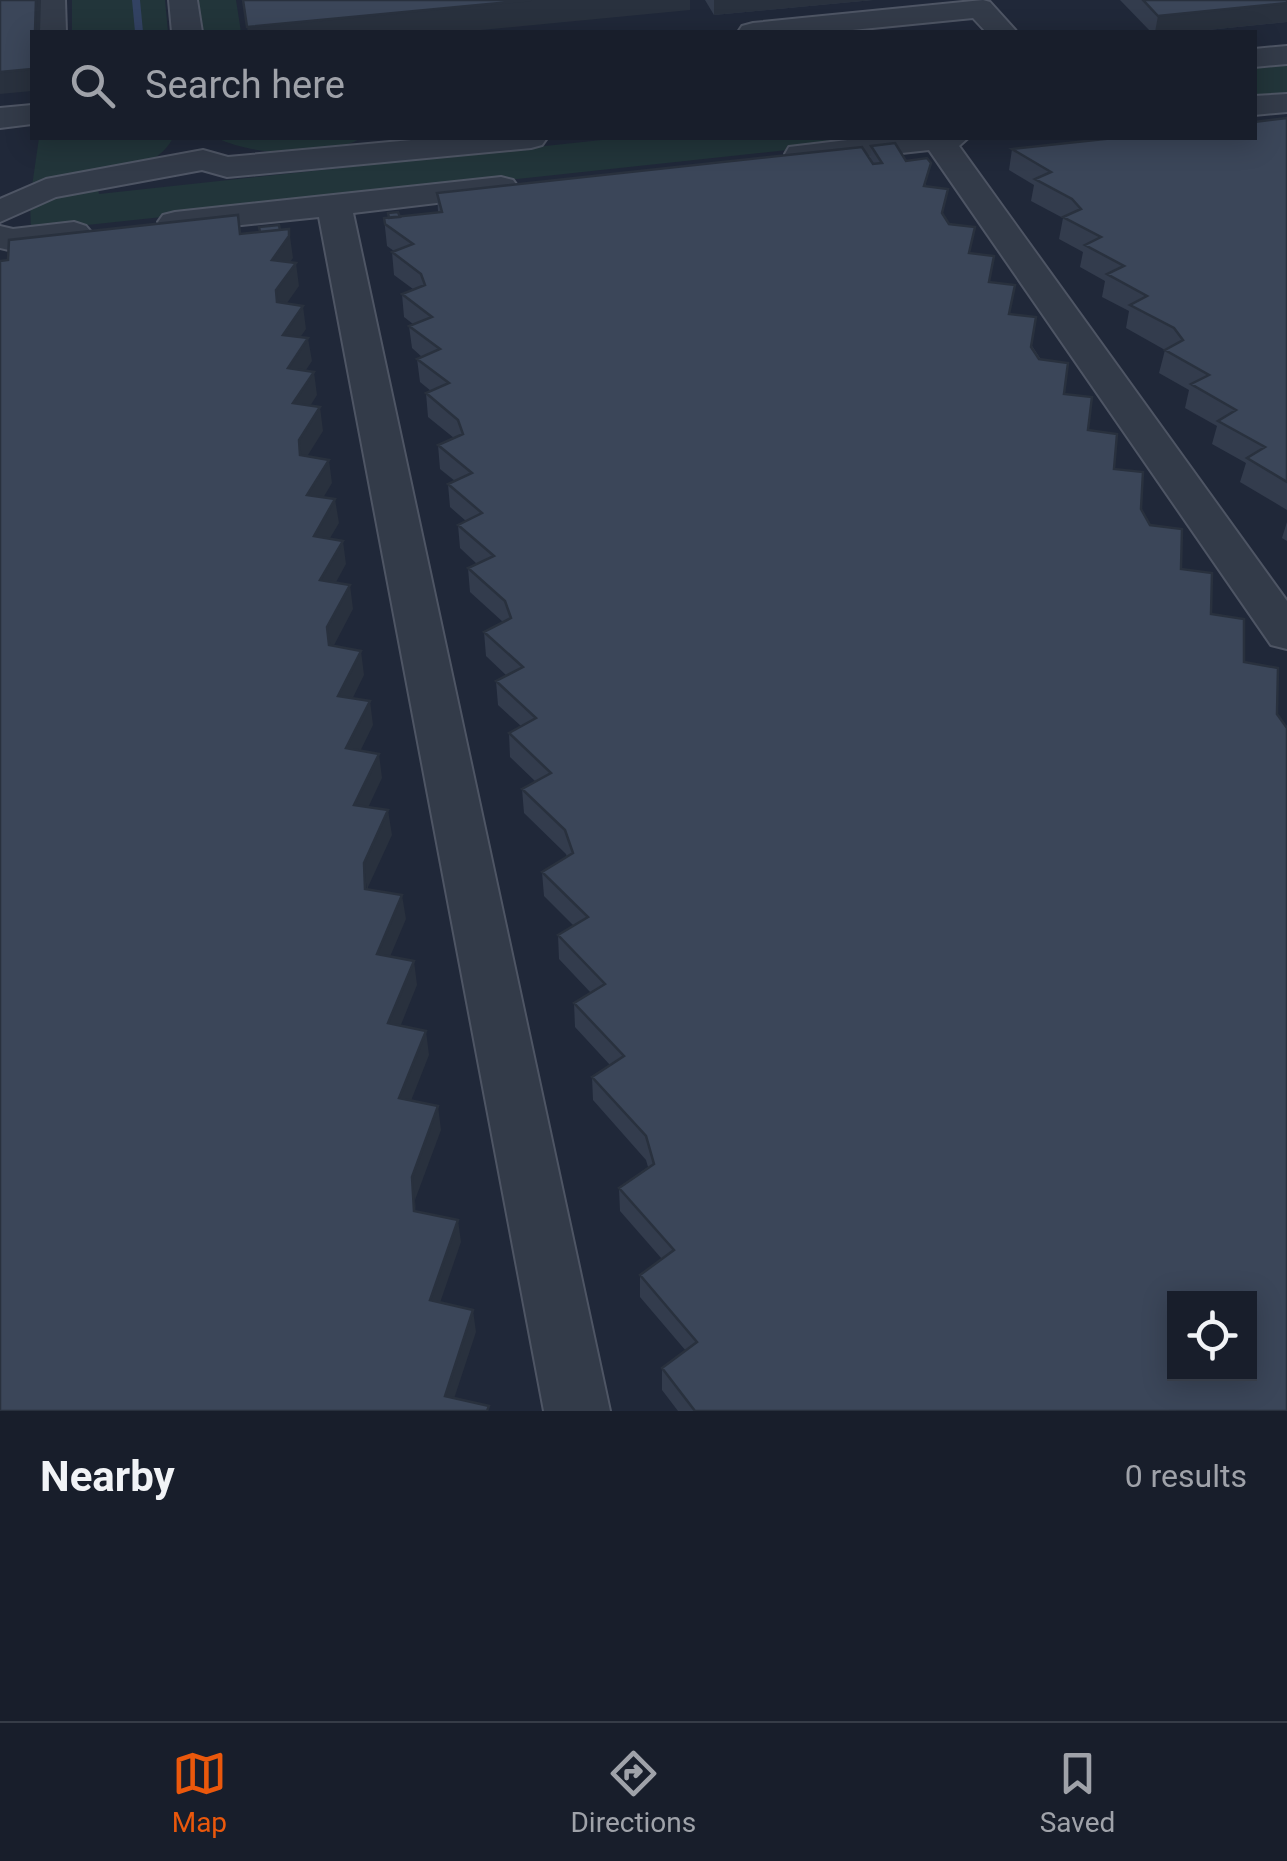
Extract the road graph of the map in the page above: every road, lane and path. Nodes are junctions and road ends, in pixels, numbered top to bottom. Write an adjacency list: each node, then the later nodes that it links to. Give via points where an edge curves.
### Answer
1 (51, 0): 3 (street)
2 (183, 0): 4 (street)
3 (51, 30)
4 (187, 30)
5 (772, 30): 6 (street, via 980,8)
6 (1000, 30)
7 (1287, 55): 8 (street)
8 (1257, 58)
9 (1287, 102): 10 (street)
10 (1257, 106)
11 (30, 115): 12 (street)
12 (0, 118)
13 (491, 140): 16 (street)
14 (926, 140): 18 (street)
15 (945, 140): 25 (street)
16 (390, 145): 17 (street, via 227,167)
17 (202, 149): 21 (street, via 46,189)
18 (762, 158)
19 (529, 184): 20 (street)
20 (334, 205): 22 (street); 26 (street)
21 (0, 212)
22 (146, 226)
23 (108, 230): 24 (street)
24 (0, 237)
25 (1287, 634)
26 (577, 1411)

